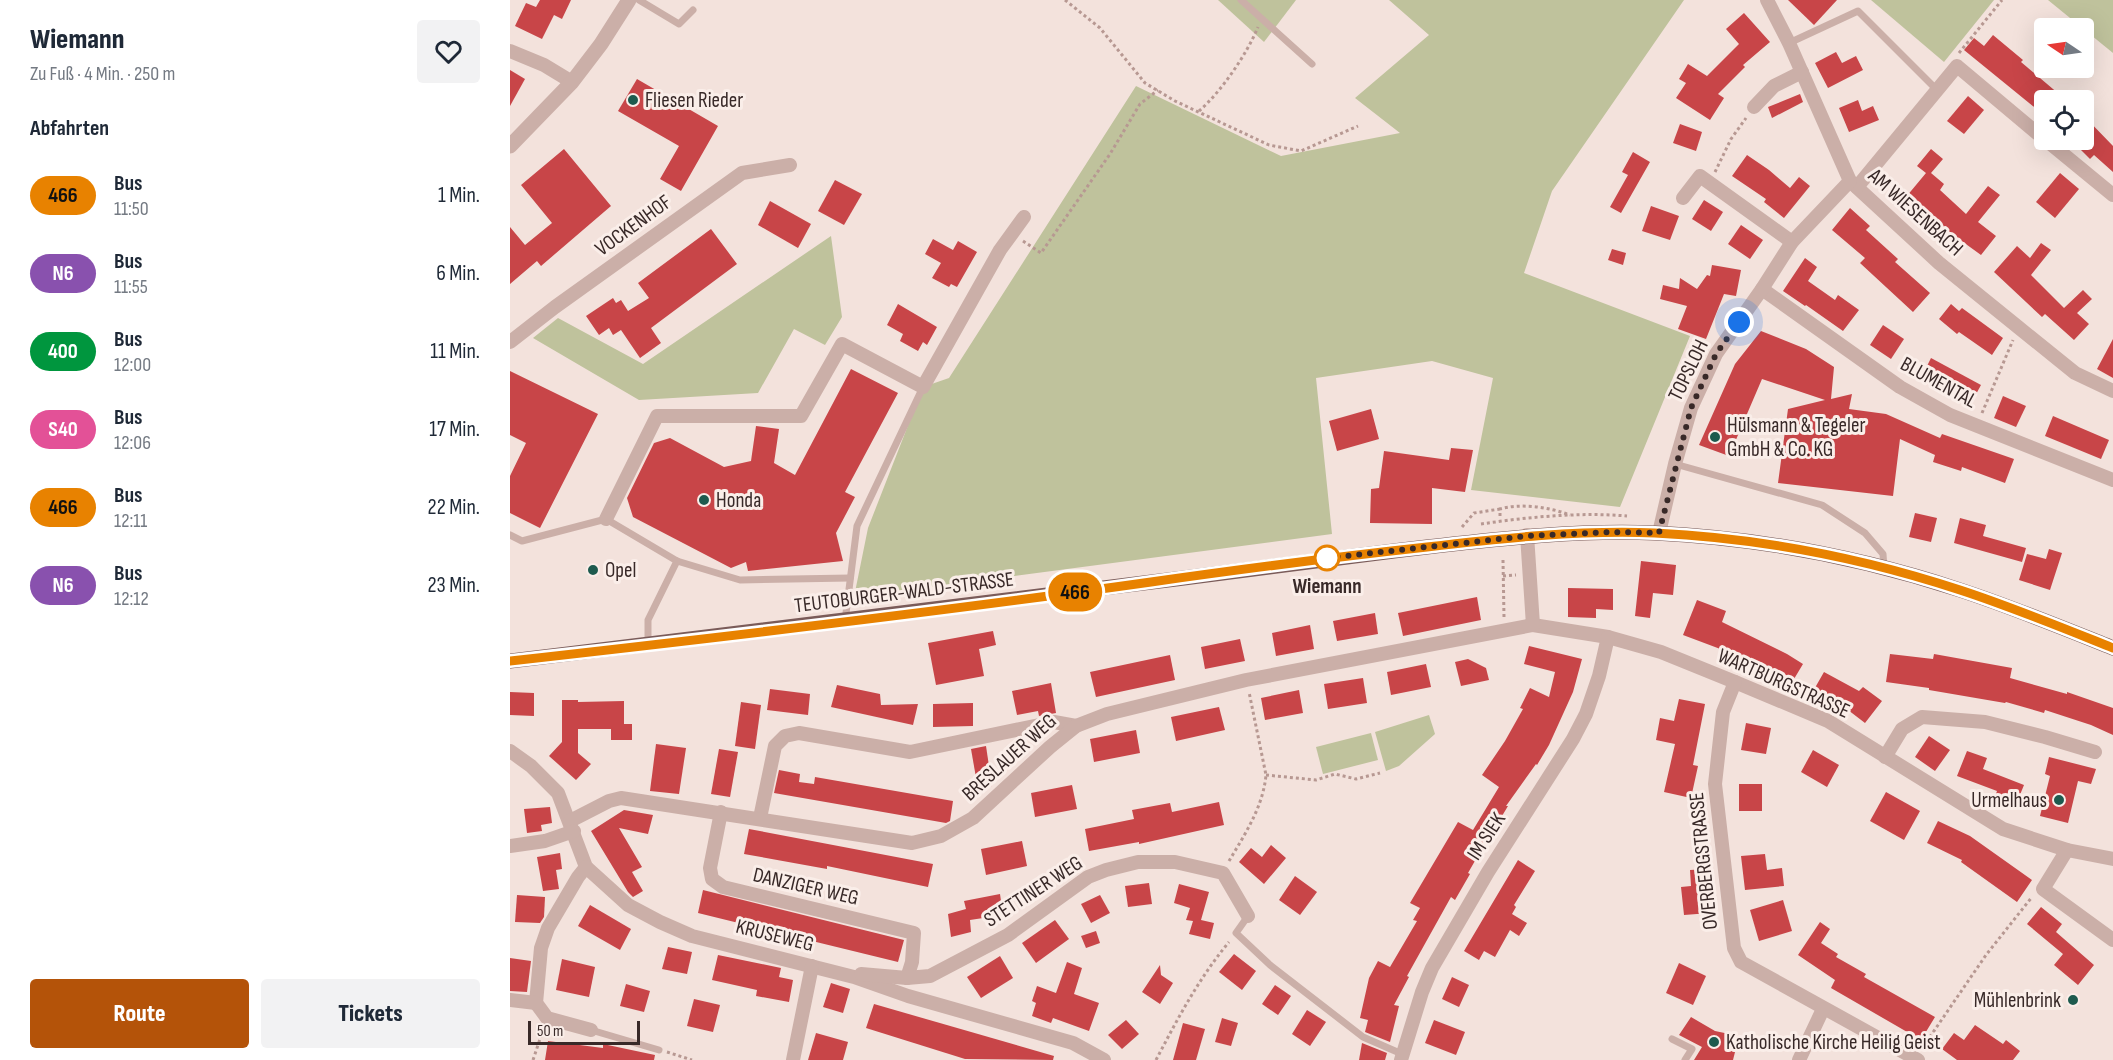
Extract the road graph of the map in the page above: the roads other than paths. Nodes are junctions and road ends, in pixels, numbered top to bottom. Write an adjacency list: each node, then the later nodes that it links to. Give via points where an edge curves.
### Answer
1 (629, 0): 10 (street)
2 (639, 0): 5 (lane, via 679,24)
3 (1241, 0): 8 (lane)
4 (1767, 0): 6 (street, AM WIESENBACH)
5 (693, 10)
6 (1789, 43): 9 (street, AM WIESENBACH); 11 (lane, via 1858,11)
7 (510, 51): 10 (street)
8 (1312, 64)
9 (1802, 72): 12 (street, via 1774,86); 17 (street, AM WIESENBACH)
10 (572, 82): 14 (street)
11 (1937, 90): 13 (street, TOPSLOH, via 1957,66); 17 (street, TOPSLOH)
12 (1754, 107)
13 (2034, 130)
14 (510, 146)
15 (2058, 150): 18 (street)
16 (790, 165): 23 (street, VOCKENHOF, via 742,173)
17 (1853, 184): 21 (street, TOPSLOH); 25 (street, AM WIESENBACH, via 1938,263 2075,373)
18 (2113, 195)
19 (1683, 198): 21 (street, via 1700,176)
20 (1024, 217): 24 (street, via 1000,250)
21 (1792, 242): 22 (street, TOPSLOH)
22 (1762, 289): 26 (street, TOPSLOH, via 1716,354 1691,408); 27 (street, BLUMENTAL, via 1900,387 1950,415)
23 (510, 342)
24 (923, 387): 28 (street, via 842,344 801,416 657,416); 34 (lane, via 857,526)
25 (2113, 391)
26 (1675, 464): 29 (street, TOPSLOH); 33 (lane, via 1822,505 1864,533 1883,554)
27 (2113, 480)
28 (606, 519): 30 (lane, via 522,541); 32 (lane)
29 (1659, 533): 31 (main road, TEUTOBURGER-WALD-STRASSE); 33 (main road, TEUTOBURGER-WALD-STRASSE, via 1765,544)
30 (510, 535)
31 (1527, 536): 35 (main road, TEUTOBURGER-WALD-STRASSE); 36 (street)
32 (677, 561): 34 (lane, via 740,580); 38 (lane, via 648,620)
33 (1884, 569): 39 (main road, TEUTOBURGER-WALD-STRASSE, via 1979,596)
34 (850, 578): 35 (lane)
35 (845, 621): 38 (main road, TEUTOBURGER-WALD-STRASSE)
36 (1533, 625): 37 (street, WARTBURGSTRASSE); 42 (street, BRESLAUER WEG, via 1246,680 1107,714)
37 (1608, 637): 41 (street, WARTBURGSTRASSE, via 1661,652); 64 (street, IM SIEK, via 1586,714 1432,968)
38 (648, 645): 40 (main road, TEUTOBURGER-WALD-STRASSE)
39 (2113, 648)
40 (510, 661)
41 (1735, 682): 45 (street, WARTBURGSTRASSE, via 1828,722); 60 (street, OVERBERGSTRASSE, via 1723,712 1715,783 1734,948 1741,962)
42 (1076, 726): 47 (street, BRESLAUER WEG, via 973,818 941,836 912,843); 47 (street, via 1054,722 910,752 799,733 785,735 775,746)
43 (510, 751): 48 (street, KRUSEWEG, via 558,792)
44 (2095, 752): 45 (street, via 1985,722 1922,717 1902,729)
45 (1885, 757): 50 (street, WARTBURGSTRASSE, via 2003,829)
46 (721, 812): 47 (street, BRESLAUER WEG); 48 (street, BRESLAUER WEG, via 621,798 609,801); 57 (street, DANZIGER WEG, via 710,868 712,879 723,887 914,933 912,962)
47 (760, 818)
48 (572, 826): 49 (street, BRESLAUER WEG, via 545,841); 52 (street, KRUSEWEG)
49 (510, 846)
50 (2067, 850): 51 (street, WARTBURGSTRASSE); 54 (street, via 2043,889)
51 (2113, 859)
52 (586, 867): 55 (street, KRUSEWEG, via 628,905 660,922 692,936); 59 (street, via 548,928 541,948)
53 (1248, 916): 57 (street, STETTINER WEG, via 1222,873 1175,862 1137,862 1088,877 1008,935 930,976); 64 (lane, via 1236,933 1270,965 1363,1037)
54 (2113, 940)
55 (812, 966): 56 (street, KRUSEWEG); 66 (street)
56 (854, 977): 57 (street, via 860,974); 67 (street, KRUSEWEG, via 1073,1043)
57 (906, 978)
58 (510, 1000): 59 (street)
59 (536, 1003): 61 (street, via 547,1018)
60 (1823, 1009): 65 (street, OVERBERGSTRASSE); 69 (street)
61 (591, 1030): 63 (lane)
62 (1672, 1039): 68 (lane, via 1692,1049)
63 (659, 1050)
64 (1402, 1057)
65 (1917, 1059)
66 (793, 1060)
67 (1104, 1060)
68 (1685, 1060)
69 (1799, 1060)

